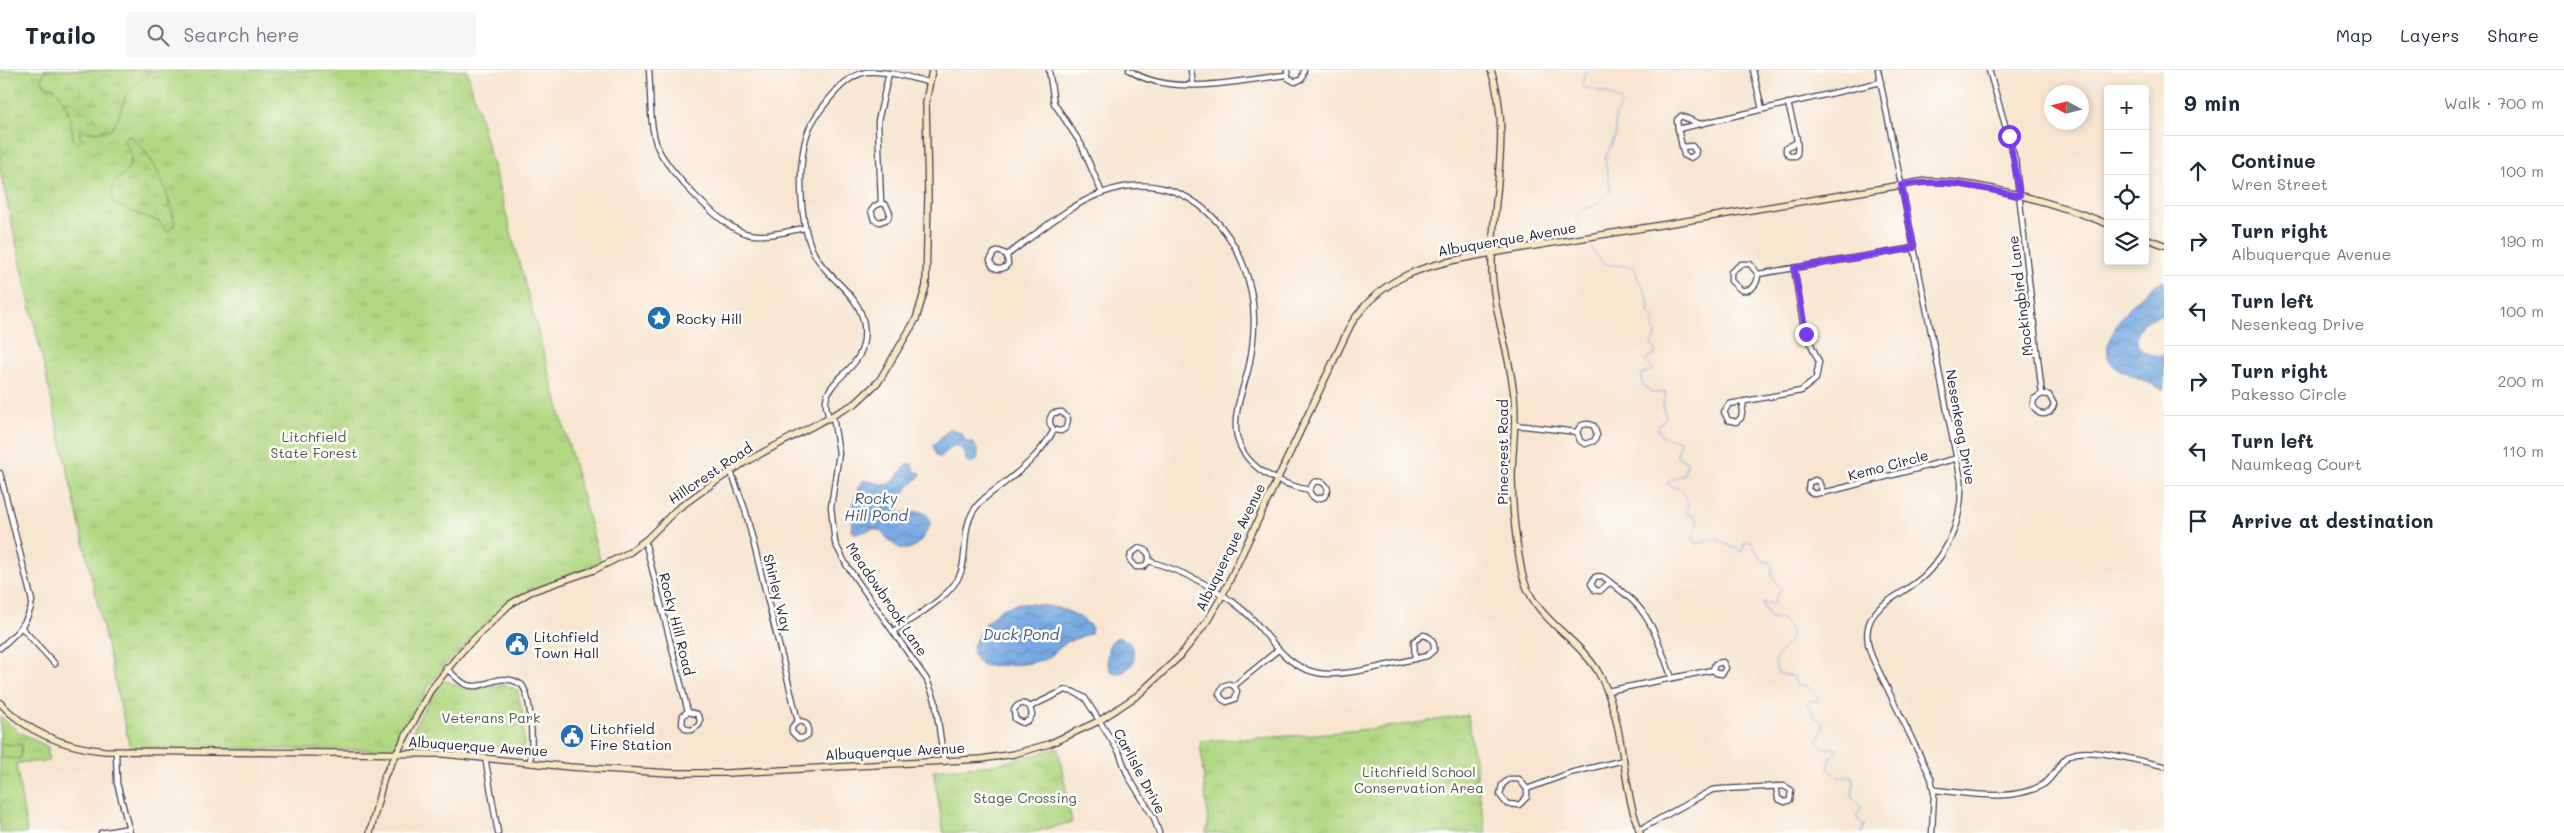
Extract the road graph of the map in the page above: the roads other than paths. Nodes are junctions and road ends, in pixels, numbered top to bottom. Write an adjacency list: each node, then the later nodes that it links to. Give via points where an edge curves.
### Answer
1 (648, 70): 27 (street, via 657,144 676,175 723,222 741,232 765,235)
2 (932, 70): 13 (street, Hillcrest Road)
3 (1049, 70): 23 (street, via 1054,103 1082,144)
4 (1129, 70): 15 (street, via 1162,84)
5 (1191, 70): 15 (street)
6 (1304, 70): 12 (street, via 1304,76 1298,82 1292,82)
7 (1491, 70): 31 (street, Pinecrest Road, via 1502,120)
8 (1753, 70): 17 (street)
9 (1878, 70): 14 (street, Nesenkeag Drive)
10 (1989, 70): 24 (street, Mockingbird Lane, via 2012,143)
11 (889, 73): 13 (street, Meadowbrook Lane); 25 (street, via 878,121); 27 (street, Meadowbrook Lane, via 870,71 851,78 835,92 811,125 802,159)
12 (1287, 73): 15 (street)
13 (929, 82): 37 (street, Hillcrest Road, via 926,102 928,247 923,302 906,338 879,381 856,403)
14 (1881, 82): 16 (street); 22 (street, Nesenkeag Drive)
15 (1192, 85)
16 (1788, 103): 17 (street); 20 (street)
17 (1762, 109): 18 (street)
18 (1700, 124): 19 (street); 19 (street, via 1681,116 1677,120)
19 (1678, 129): 21 (street)
20 (1797, 142)
21 (1682, 147)
22 (1901, 185): 24 (street, Albuquerque Avenue, via 1945,181); 30 (street, Nesenkeag Drive); 31 (street, Albuquerque Avenue)
23 (1102, 193): 32 (street, via 1076,206); 44 (street, via 1141,187 1175,193 1210,214 1232,240 1241,255 1250,283 1254,320 1251,358 1236,418 1237,435 1249,459)
24 (2020, 196): 26 (street, Albuquerque Avenue); 35 (street, Mockingbird Lane)
25 (881, 203): 25 (street, via 873,208 871,214 880,222 888,219 890,213 888,207)
26 (2104, 222)
27 (805, 228): 37 (street, Meadowbrook Lane, via 818,261 855,300 864,323 860,354 828,395 826,404)
28 (2149, 239): 29 (street)
29 (2164, 245)
30 (1914, 248): 33 (street); 41 (street, Nesenkeag Drive)
31 (1492, 253): 38 (street, Pinecrest Road, via 1493,290 1510,365); 44 (street, Albuquerque Avenue, via 1413,270 1370,300 1346,333)
32 (1007, 255): 32 (street, via 1002,251 994,253 990,260 992,266 1003,268 1008,264)
33 (1794, 268): 34 (street); 36 (street, via 1804,329 1819,362 1818,374 1801,392)
34 (1758, 274): 34 (street, via 1754,267 1741,264 1734,268 1731,281 1740,290 1750,290 1757,284)
35 (2042, 394): 35 (street, Mockingbird Lane, via 2034,399 2033,406 2045,414 2054,404 2052,398)
36 (1744, 401): 36 (street, via 1727,406 1724,415 1728,420 1736,422 1741,418)
37 (831, 418): 42 (street, Hillcrest Road); 53 (street, Meadowbrook Lane, via 839,453 832,497 833,536 847,566)
38 (1516, 425): 40 (street); 62 (street, Pinecrest Road, via 1512,478 1526,587 1541,612 1590,660)
39 (1054, 430): 39 (street, via 1050,425 1051,416 1056,412 1065,413 1069,422 1066,428); 53 (street, via 1035,459 982,500 972,513 966,530 961,572 952,587)
40 (1577, 432): 40 (street, via 1587,424 1596,428 1597,435 1594,441 1585,444)
41 (1958, 458): 47 (street, Kemo Circle); 77 (street, Nesenkeag Drive, via 1961,500 1947,546 1925,576 1880,606 1868,630 1872,657 1932,778)
42 (731, 472): 48 (street, Hillcrest Road, via 676,510); 66 (street, Shirley Way, via 745,509)
43 (0, 473): 45 (street)
44 (1277, 480): 46 (street); 51 (street, Albuquerque Avenue)
45 (1, 482): 52 (street, via 30,590 31,610)
46 (1310, 490): 46 (street, via 1313,498 1319,499 1328,490 1324,483 1317,481)
47 (1823, 492)
48 (645, 541): 58 (street, Hillcrest Road, via 611,563 520,597 496,616); 65 (street, Rocky Hill Road)
49 (1149, 561): 49 (street, via 1145,550 1136,549 1131,554 1130,560 1136,567 1142,567); 51 (street, via 1170,568)
50 (1610, 582): 60 (street, via 1644,614)
51 (1222, 596): 55 (street, via 1252,618); 67 (street, Albuquerque Avenue, via 1180,656 1138,695)
52 (22, 628): 54 (street); 57 (street)
53 (894, 631): 73 (street, Meadowbrook Lane, via 931,689)
54 (0, 648)
55 (1278, 650): 56 (street, via 1298,666 1328,674); 61 (street)
56 (1415, 659): 56 (street, via 1414,641 1423,635 1430,638 1434,643 1432,653)
57 (55, 664)
58 (446, 668): 69 (street, Hillcrest Road); 72 (street, via 470,685 501,678 522,685 528,702)
59 (1713, 670): 60 (street)
60 (1672, 678): 62 (street)
61 (1234, 686): 61 (street, via 1226,684 1221,688 1219,694 1222,699 1230,702 1235,699)
62 (1607, 691): 71 (street, Pinecrest Road)
63 (0, 702): 68 (street, Albuquerque Avenue, via 22,723 50,738 84,749)
64 (1030, 707): 64 (street, via 1024,704 1016,707 1015,719 1020,722 1029,720 1032,715); 67 (street, Carlisle Drive, via 1070,690 1085,698)
65 (688, 712): 65 (street, Rocky Hill Road, via 682,718 682,724 686,729 694,729 699,725 699,716)
66 (798, 721): 66 (street, Shirley Way, via 792,732 803,738 809,729 807,723)
67 (1099, 721): 73 (street, Albuquerque Avenue, via 1025,752); 83 (street, Carlisle Drive, via 1119,752 1128,776 1154,818)
68 (116, 752): 69 (street, Albuquerque Avenue); 78 (street, via 117,783)
69 (396, 753): 70 (street, Albuquerque Avenue); 81 (street, Hillcrest Road, via 382,785)
70 (485, 757): 72 (street, Albuquerque Avenue); 82 (street)
71 (1624, 760): 76 (street, via 1570,773); 79 (street, Pinecrest Road)
72 (530, 761): 73 (street, Albuquerque Avenue, via 570,767 670,773)
73 (944, 762)
74 (2164, 766): 77 (street, via 2079,752 2064,759 2045,783 2021,792 1982,795)
75 (1776, 786): 79 (street, via 1712,790)
76 (1527, 789): 76 (street, via 1527,797 1519,805 1507,804 1500,795 1502,785 1510,779 1522,781)
77 (1934, 790): 84 (street, Nesenkeag Drive)
78 (129, 830): 80 (street)
79 (1639, 832)
80 (100, 833)
81 (370, 833)
82 (498, 833)
83 (1159, 833)
84 (1932, 833)

